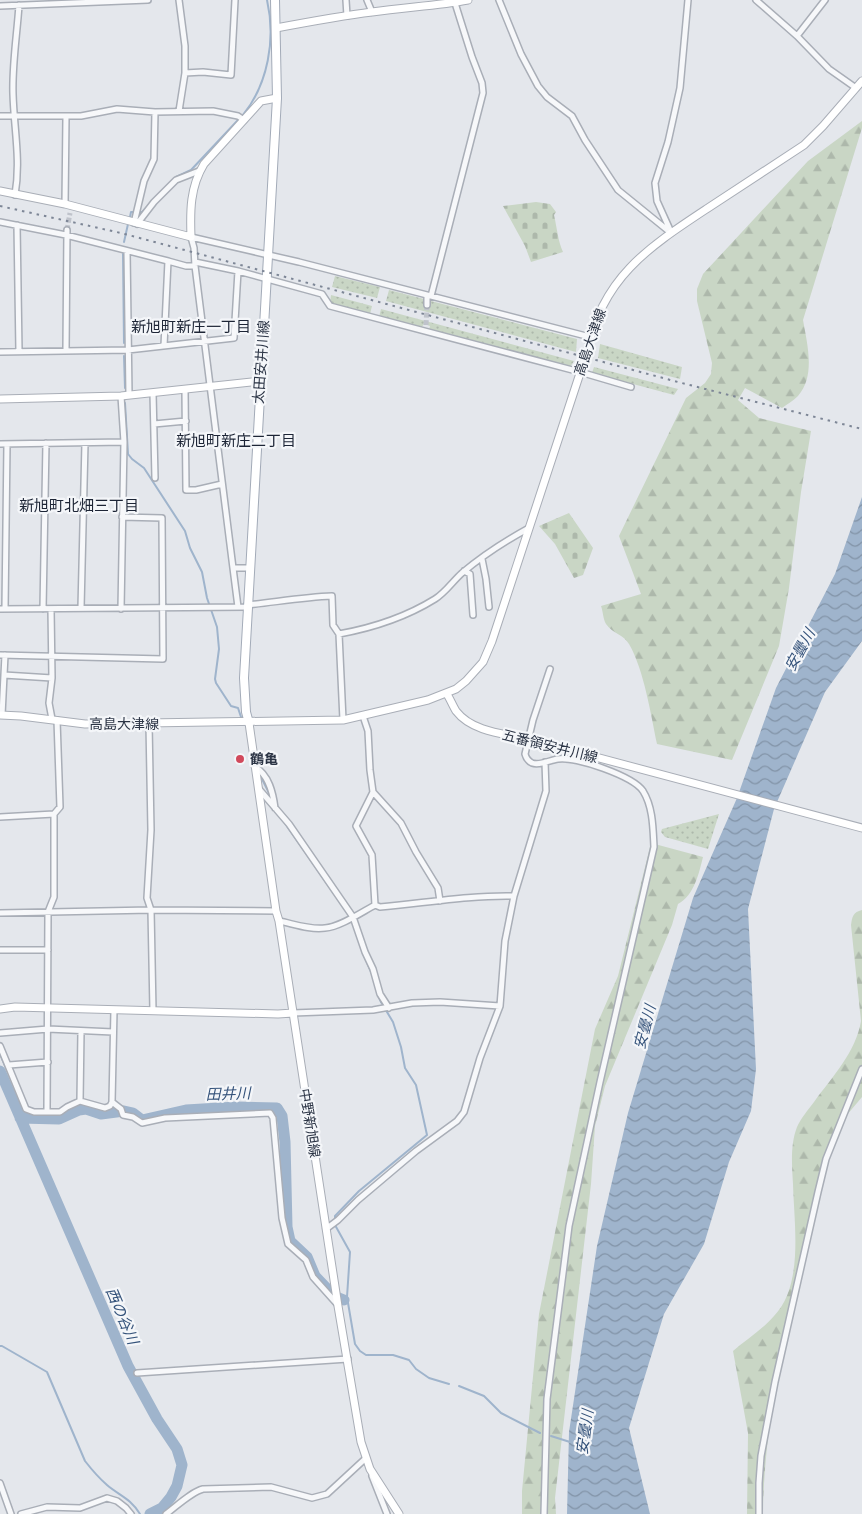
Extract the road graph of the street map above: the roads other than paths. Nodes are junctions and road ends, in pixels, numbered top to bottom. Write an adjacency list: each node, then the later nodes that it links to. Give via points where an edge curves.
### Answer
1 (148, 0): 13 (street)
2 (179, 0): 19 (street)
3 (235, 0): 19 (street, via 231,75)
4 (275, 0): 17 (main road, 太田安井川線)
5 (346, 0): 16 (street)
6 (367, 0): 15 (street)
7 (468, 0): 12 (main road)
8 (499, 0): 37 (street, via 538,86 547,98 572,116 618,190)
9 (688, 0): 37 (street, via 680,88 655,183 657,201)
10 (756, 0): 18 (street)
11 (825, 0): 18 (street)
12 (455, 3): 15 (main road); 45 (street, via 483,93)
13 (18, 5): 14 (street); 26 (street, via 13,93)
14 (0, 6)
15 (372, 12): 16 (main road)
16 (347, 16): 17 (main road)
17 (276, 28): 22 (main road, 太田安井川線)
18 (797, 36): 21 (street, via 830,69)
19 (185, 73): 23 (street)
20 (862, 81): 21 (main road, 高島大津線)
21 (856, 88): 37 (main road, 高島大津線, via 804,145)
22 (277, 98): 28 (main road, via 261,100); 40 (main road, 太田安井川線)
23 (179, 111): 24 (street); 28 (street, via 213,111)
24 (155, 112): 27 (street, via 117,108); 34 (street, via 154,159 144,181)
25 (0, 116): 26 (street)
26 (15, 117): 27 (street); 31 (street, via 18,168)
27 (66, 117): 32 (street)
28 (244, 120): 29 (main road)
29 (199, 171): 34 (street, via 176,180); 38 (main road, via 190,204)
30 (0, 191): 31 (main road)
31 (15, 195): 32 (main road)
32 (69, 208): 34 (main road)
33 (0, 222): 35 (street)
34 (136, 223): 38 (main road)
35 (17, 226): 36 (street); 51 (street)
36 (67, 232): 39 (street); 52 (street)
37 (671, 233): 47 (main road, 高島大津線, via 645,252 618,280 604,302)
38 (191, 237): 40 (street); 42 (street)
39 (127, 251): 41 (street); 50 (street)
40 (267, 255): 44 (main road, 太田安井川線); 45 (street)
41 (168, 261): 42 (street, via 186,266); 49 (street)
42 (195, 264): 43 (street); 48 (street)
43 (238, 272): 44 (street); 48 (street, via 234,338)
44 (266, 278): 54 (street, via 322,294 330,306 425,328); 55 (main road, 太田安井川線)
45 (429, 296): 46 (street); 47 (street)
46 (427, 305)
47 (590, 338): 54 (main road, 高島大津線)
48 (204, 341): 49 (street); 56 (street)
49 (164, 346): 50 (street)
50 (128, 350): 52 (street); 60 (street)
51 (19, 351): 52 (street); 53 (street)
52 (66, 351)
53 (0, 352)
54 (580, 372): 57 (street); 72 (main road, 高島大津線)
55 (260, 381): 56 (main road); 75 (main road, 太田安井川線)
56 (209, 387): 58 (main road); 70 (street)
57 (631, 387)
58 (185, 390): 59 (main road); 62 (street)
59 (153, 393): 60 (main road); 63 (street)
60 (125, 396): 61 (main road); 64 (street)
61 (0, 399)
62 (186, 421): 63 (street); 70 (street, via 186,490)
63 (154, 424): 69 (street)
64 (124, 442): 66 (street); 71 (street)
65 (46, 443): 66 (street); 68 (street); 83 (street)
66 (85, 443): 80 (street)
67 (0, 444): 68 (street)
68 (8, 444): 82 (street)
69 (155, 478)
70 (222, 484): 74 (street)
71 (122, 517): 81 (street, via 162,518); 85 (street)
72 (529, 528): 73 (street); 93 (main road, 高島大津線, via 483,662 456,690)
73 (482, 559): 76 (street); 79 (street)
74 (233, 568): 75 (street); 78 (street)
75 (249, 568): 77 (main road, 太田安井川線)
76 (464, 571): 86 (street, via 470,574); 87 (street, via 437,598 412,611 367,629)
77 (247, 606): 78 (street); 87 (street, via 332,596 333,625); 98 (main road, 太田安井川線, via 244,678)
78 (238, 607): 81 (street)
79 (489, 607)
80 (81, 608): 84 (street); 85 (street)
81 (163, 608): 85 (street); 89 (street, via 163,659)
82 (3, 609): 83 (street)
83 (43, 609): 84 (street)
84 (51, 609): 89 (street)
85 (121, 609)
86 (473, 615)
87 (339, 634): 97 (street)
88 (2, 655): 89 (street); 91 (street)
89 (52, 656): 92 (street)
90 (550, 669): 100 (street)
91 (4, 676): 92 (street); 94 (street)
92 (52, 678): 96 (street, via 49,703)
93 (447, 694): 95 (main road); 100 (main road, 五番領安井川線, via 456,711 469,723 485,730)
94 (1, 715): 96 (main road, 高島大津線)
95 (363, 716): 97 (main road); 104 (street, via 368,731)
96 (54, 720): 99 (main road, 高島大津線, via 85,724); 106 (street, via 60,807)
97 (343, 720): 98 (main road)
98 (249, 723): 99 (main road, 高島大津線); 102 (main road, 中野新旭線)
99 (149, 724): 112 (street, via 151,830 147,898)
100 (528, 739): 101 (street, via 527,759 531,763); 108 (main road, 五番領安井川線)
101 (545, 762): 109 (street, via 546,790); 151 (street, via 559,758 610,770 642,789 651,811 654,847 569,1226 547,1399)
102 (255, 767): 103 (main road, 中野新旭線); 105 (street, via 271,788)
103 (258, 788): 105 (street); 113 (main road, 中野新旭線)
104 (373, 792): 110 (street, via 401,823 438,888); 111 (street, via 356,826 372,855)
105 (275, 808): 116 (street)
106 (54, 814): 107 (street); 115 (street, via 54,897)
107 (0, 817)
108 (862, 828)
109 (514, 896): 110 (street); 120 (street, via 505,941)
110 (440, 901): 111 (street)
111 (374, 904): 116 (street)
112 (151, 910): 113 (street); 115 (street); 125 (street)
113 (276, 911): 117 (main road, 中野新旭線)
114 (0, 912): 115 (street)
115 (48, 912): 119 (street)
116 (353, 917): 117 (street, via 327,928); 122 (street)
117 (279, 921): 126 (main road, 中野新旭線)
118 (0, 950): 119 (street)
119 (48, 950): 121 (street)
120 (500, 1006): 122 (street, via 440,1002); 138 (street, via 464,1112 457,1121 416,1150)
121 (48, 1008): 123 (main road); 124 (main road); 127 (street)
122 (388, 1008): 126 (street)
123 (0, 1009)
124 (114, 1010): 125 (main road); 129 (street)
125 (153, 1011): 126 (main road)
126 (293, 1012): 138 (main road, 中野新旭線)
127 (48, 1029): 128 (street); 130 (street); 132 (street)
128 (81, 1031): 129 (street); 135 (street)
129 (113, 1032): 136 (street)
130 (0, 1033)
131 (0, 1046): 133 (street)
132 (48, 1062): 133 (street); 137 (street)
133 (9, 1065): 137 (street, via 26,1109)
134 (862, 1070): 152 (street, via 826,1160 818,1192 761,1456)
135 (80, 1101): 136 (street, via 105,1108); 137 (street, via 60,1112)
136 (112, 1102): 139 (street, via 122,1108 123,1115 142,1122 270,1112 288,1244 306,1260 313,1277)
137 (47, 1111)
138 (326, 1229): 139 (main road, 中野新旭線)
139 (338, 1306): 140 (main road, 中野新旭線)
140 (348, 1359): 141 (street); 142 (main road, 中野新旭線)
141 (137, 1373)
142 (366, 1458): 143 (main road, 中野新旭線); 148 (street, via 327,1494 312,1498 271,1487 203,1489 193,1492)
143 (370, 1468): 149 (street); 150 (main road, 中野新旭線)
144 (0, 1483): 145 (street)
145 (11, 1514)
146 (21, 1514): 147 (street, via 47,1507 80,1508 107,1498 117,1501)
147 (131, 1514)
148 (166, 1514)
149 (387, 1514)
150 (399, 1514)
151 (544, 1514)
152 (760, 1514)

